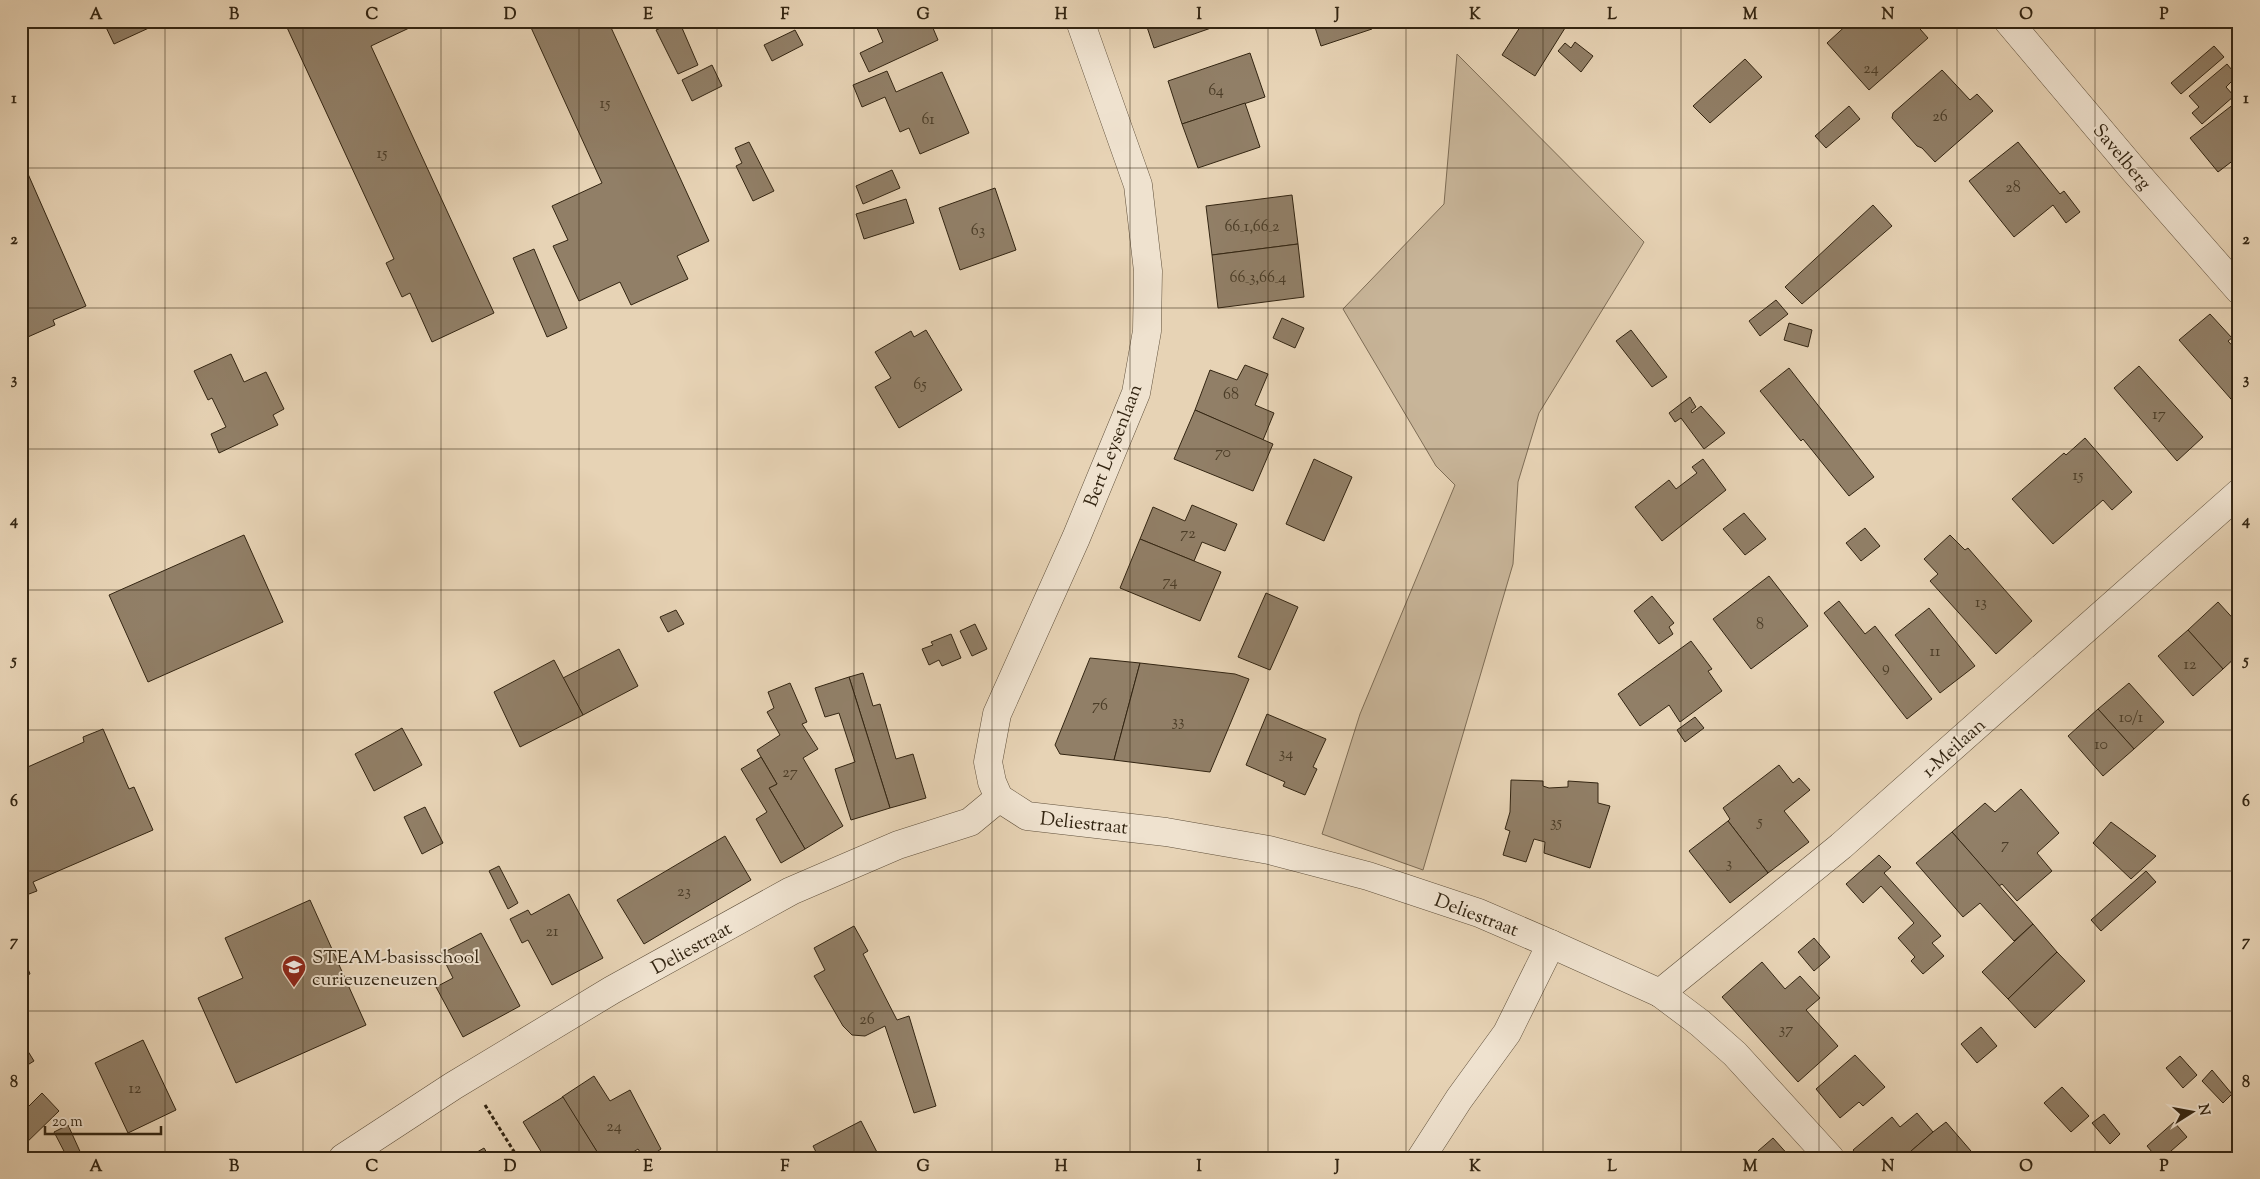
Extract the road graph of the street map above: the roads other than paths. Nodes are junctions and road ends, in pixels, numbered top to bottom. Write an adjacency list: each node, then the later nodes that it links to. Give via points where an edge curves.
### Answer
1 (1080, 21): 5 (street, Bert Leysenlaan, via 1138,185 1148,271 1148,331 1136,393 998,714 988,762)
2 (2008, 21): 3 (street, Savelberg)
3 (2239, 290)
4 (2239, 493): 7 (street, 1-Meilaan, via 1841,846)
5 (999, 798): 6 (street, Deliestraat, via 1027,816 1166,832 1285,854 1368,876 1469,910); 8 (street, Deliestraat, via 970,822 898,845 792,892 612,990 468,1076)
6 (1551, 944): 7 (street, Deliestraat); 9 (street, via 1507,1033)
7 (1660, 993): 10 (street, Deliestraat, via 1735,1054)
8 (343, 1158)
9 (1421, 1158)
10 (1830, 1158)

